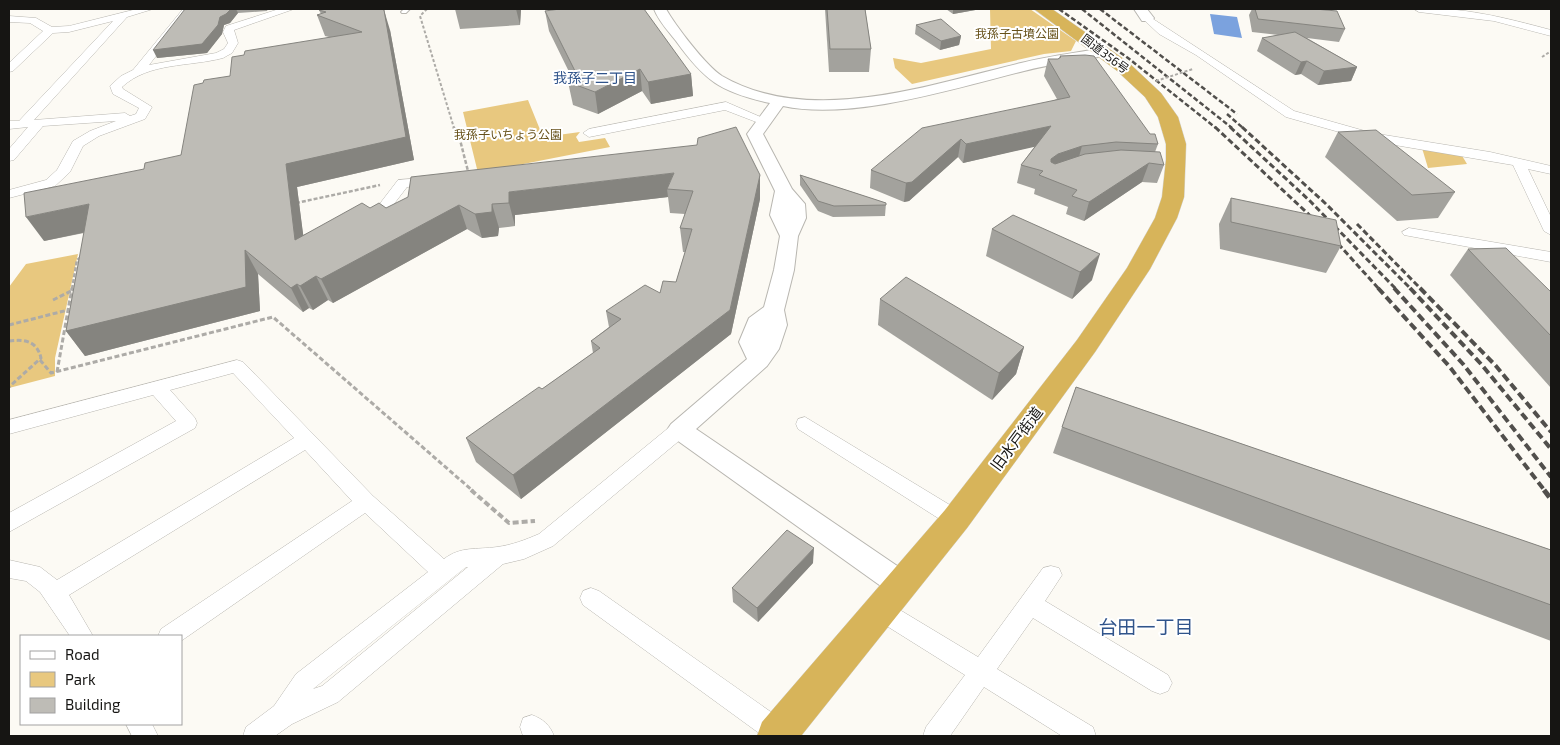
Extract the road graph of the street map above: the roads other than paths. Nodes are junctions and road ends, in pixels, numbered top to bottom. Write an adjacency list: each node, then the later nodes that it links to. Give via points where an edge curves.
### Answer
1 (148, 9): 9 (street)
2 (188, 9): 16 (street)
3 (249, 9): 11 (street)
4 (290, 9): 11 (street)
5 (660, 9): 18 (street, via 702,66 717,79 742,90)
6 (1042, 9): 14 (highway, 国道356号)
7 (1419, 9): 13 (street, via 1495,18)
8 (1143, 14): 27 (street, via 1163,32 1290,114 1371,137)
9 (123, 16): 12 (street, via 69,29); 21 (street)
10 (9, 19): 12 (street, via 32,20)
11 (238, 24): 16 (street, via 228,32 233,44 228,51 195,61)
12 (50, 30): 15 (street)
13 (1551, 33)
14 (1103, 52): 17 (highway, 国道356号); 18 (street, via 1040,62 868,100 829,104)
15 (9, 69)
16 (138, 71): 19 (street, via 122,78 116,86 117,91 146,107)
17 (1159, 93): 41 (highway, 旧水戸街道, via 1176,144 1171,168 1173,197 1166,218 1138,269 1086,346)
18 (780, 100): 23 (street)
19 (141, 116): 20 (street); 30 (street, via 80,142 54,182)
20 (39, 123): 21 (street); 26 (street)
21 (23, 124): 22 (street)
22 (9, 125)
23 (760, 127): 24 (street, via 726,106); 25 (street); 38 (street, via 784,191 779,205 779,220 789,236 774,310 776,325 768,349 759,361)
24 (589, 133)
25 (738, 141)
26 (9, 157)
27 (1518, 162): 28 (street); 32 (street)
28 (1551, 170)
29 (470, 178): 31 (street, via 403,183)
30 (9, 194)
31 (382, 210)
32 (1551, 231)
33 (1409, 232): 34 (street)
34 (1551, 257)
35 (157, 388): 37 (street); 39 (street, via 238,366); 42 (street, via 188,423)
36 (804, 424): 41 (street)
37 (9, 427)
38 (679, 430): 43 (street, via 546,540 524,550); 47 (street)
39 (306, 440): 40 (street); 48 (street)
40 (366, 502): 45 (street); 53 (street)
41 (956, 520): 47 (highway, 旧水戸街道)
42 (9, 523)
43 (497, 556): 45 (street, via 460,558); 56 (street, via 330,694)
44 (9, 569): 48 (street, via 33,574)
45 (443, 572): 56 (street, via 304,682)
46 (1050, 575): 50 (street)
47 (902, 585): 51 (highway, 旧水戸街道)
48 (54, 592): 52 (street)
49 (591, 598): 58 (street)
50 (1030, 604): 54 (street); 55 (street)
51 (882, 611): 54 (street); 58 (highway, 旧水戸街道)
52 (81, 635)
53 (170, 635)
54 (981, 672): 61 (street); 62 (street)
55 (1160, 683)
56 (283, 715): 60 (street)
57 (139, 725): 59 (street)
58 (777, 734)
59 (146, 736)
60 (256, 736)
61 (935, 736)
62 (1084, 736)

